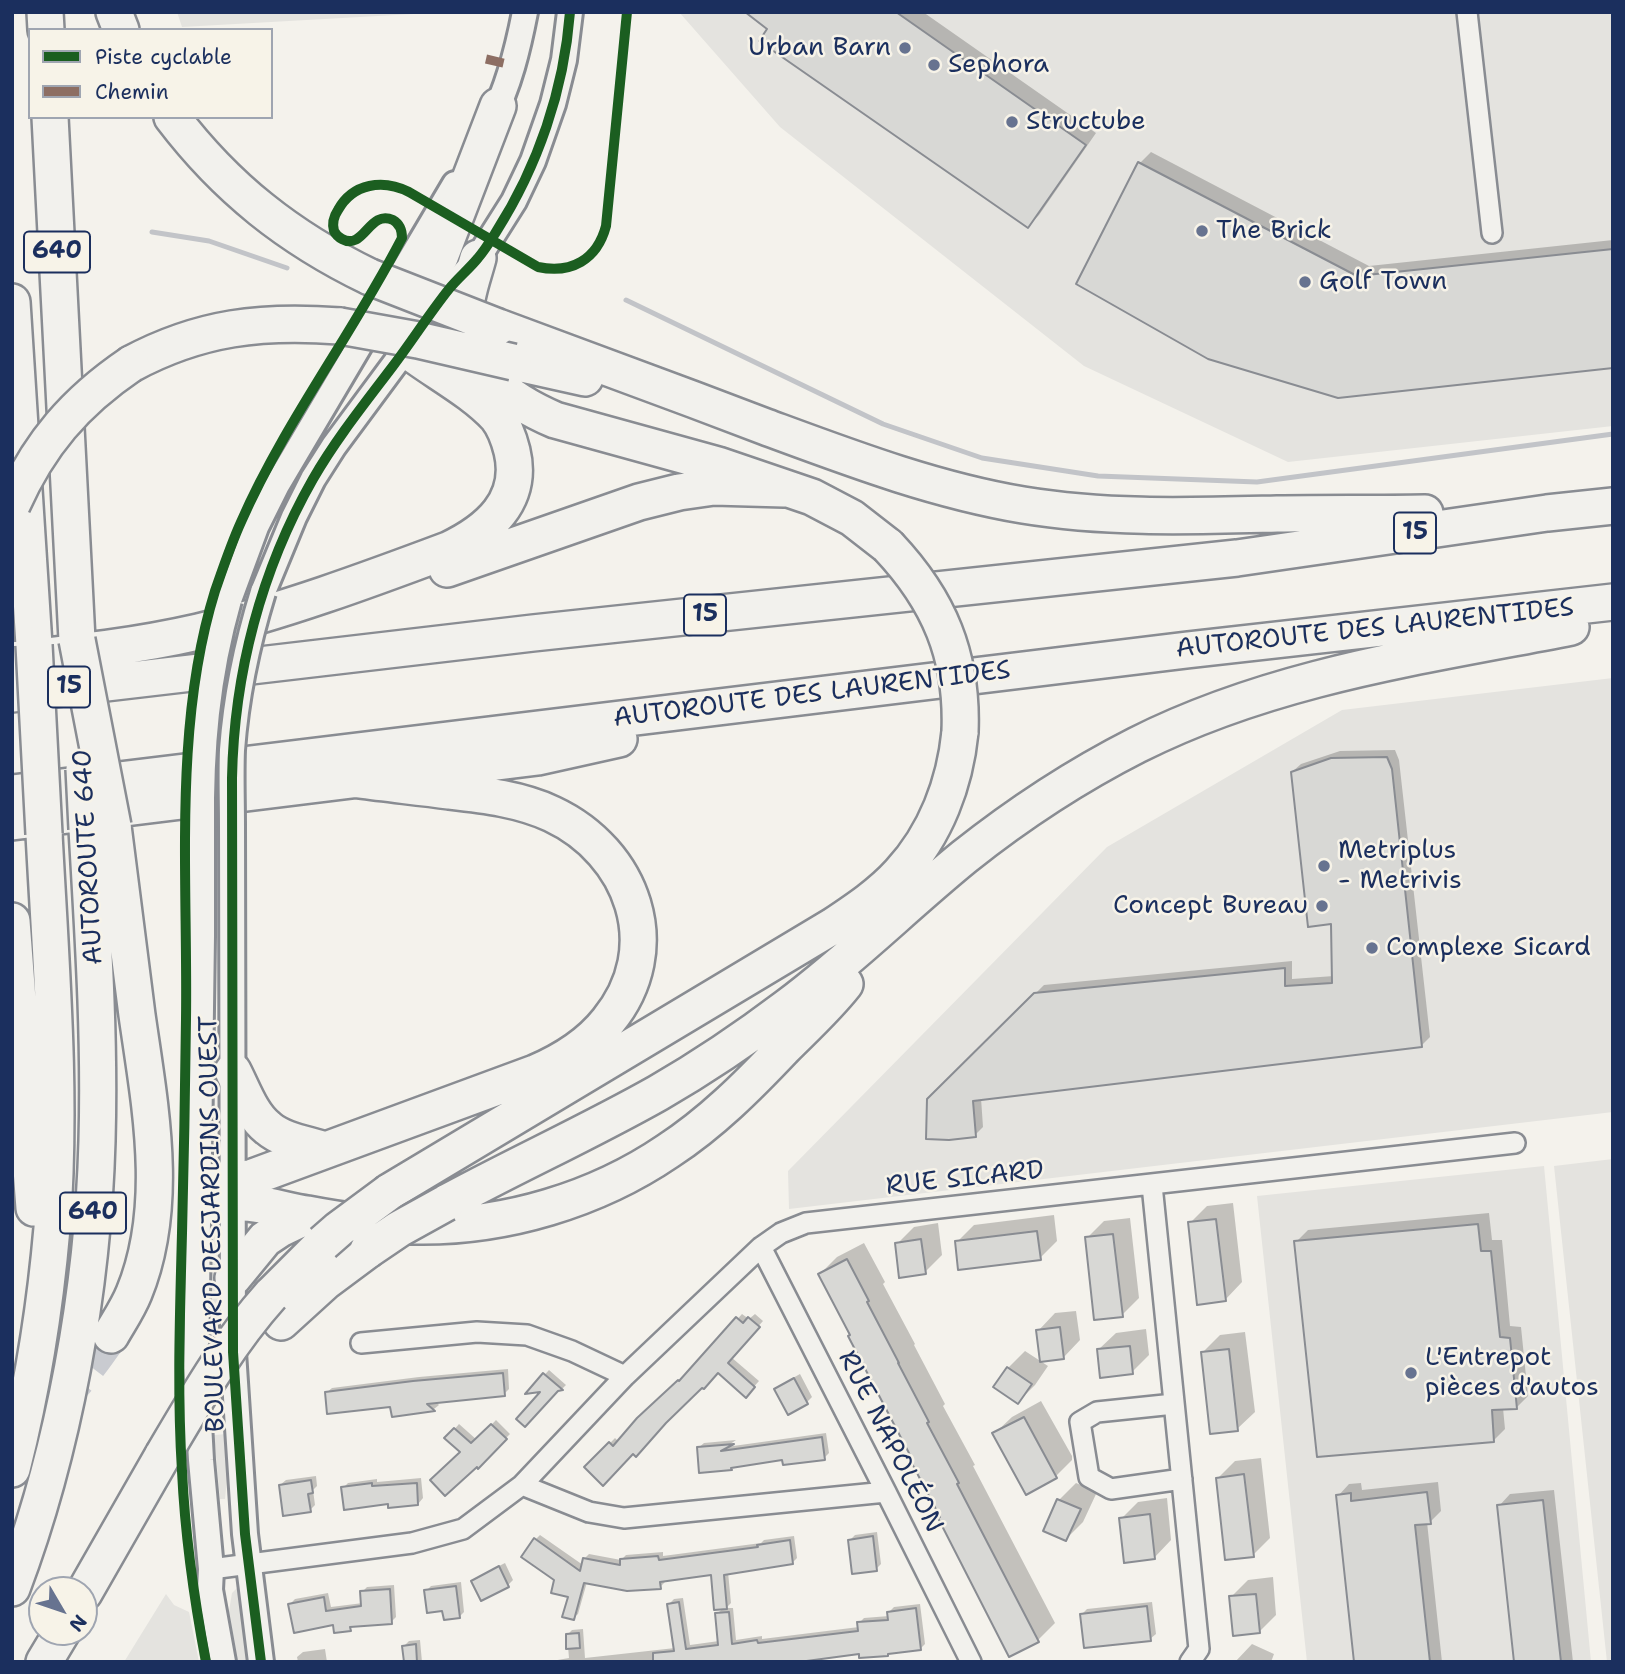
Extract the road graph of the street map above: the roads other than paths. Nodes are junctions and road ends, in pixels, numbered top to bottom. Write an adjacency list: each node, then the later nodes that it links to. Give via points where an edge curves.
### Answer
1 (524, 12): 4 (street, BOULEVARD DESJARDINS OUEST)
2 (570, 12): 8 (street, BOULEVARD DESJARDINS OUEST, via 559,82 540,143 514,201)
3 (1467, 12): 7 (street)
4 (498, 106): 10 (highway, via 440,257 397,327 396,336); 32 (street, BOULEVARD DESJARDINS OUEST, bridge, via 277,485 229,600 213,665 202,766)
5 (50, 119): 24 (highway, 640, bridge, via 77,640)
6 (174, 119): 11 (highway, bridge, via 224,177 262,211 313,246 370,276)
7 (1492, 233)
8 (478, 258): 10 (street, BOULEVARD DESJARDINS OUEST); 12 (highway, via 464,314 465,328 473,354 502,391 555,420 718,465)
9 (12, 302): 18 (highway, AUTOROUTE 640 / 640)
10 (405, 349): 18 (highway, via 476,398 507,432 513,457 512,484 501,511 481,531 448,550 399,568 199,632 135,644); 28 (street, BOULEVARD DESJARDINS OUEST, bridge, via 313,479 285,535 247,650 232,752)
11 (703, 403): 13 (highway, bridge, via 340,326 273,324 215,331 131,364 89,395 37,456); 15 (highway, via 928,483 1036,507 1159,516)
12 (784, 489): 19 (highway, via 715,487 659,496 239,638); 34 (highway, bridge, via 843,512 888,546 918,583 942,625 956,667 960,732 953,776 940,811 912,859 875,895 833,926 358,1214)
13 (12, 505)
14 (1613, 506): 15 (highway, 15)
15 (1547, 513): 19 (highway, 15, via 1249,556)
16 (1613, 602): 21 (highway, AUTOROUTE DES LAURENTIDES)
17 (1613, 619): 26 (highway, via 1319,677 1198,717 1136,745 1038,802)
18 (23, 652): 25 (highway, AUTOROUTE 640 / 640, bridge)
19 (126, 681): 20 (highway, 15)
20 (12, 694)
21 (800, 697): 22 (highway, via 538,757); 23 (highway, AUTOROUTE DES LAURENTIDES)
22 (359, 780): 25 (highway); 30 (highway, via 498,797 534,806 565,821 596,843 618,870 635,911 638,946 618,1007 600,1031 572,1054 536,1073)
23 (12, 793)
24 (100, 827): 39 (highway, via 154,1157 152,1224 141,1271); 50 (highway, AUTOROUTE 640 / 640, via 95,975 98,1084 91,1239 64,1405)
25 (28, 828): 38 (highway, AUTOROUTE 640 / 640, via 53,1011 56,1115 52,1227)
26 (908, 905): 34 (highway, via 841,989 752,1081 688,1138 632,1173 564,1202 470,1224 360,1222); 37 (highway, bridge, via 798,999 716,1058 633,1107 399,1229 325,1283)
27 (12, 921): 38 (highway)
28 (233, 1071): 30 (highway, via 268,1129); 33 (street, BOULEVARD DESJARDINS OUEST)
29 (1515, 1143): 31 (street, RUE SICARD)
30 (325, 1150): 33 (highway, via 253,1177)
31 (1152, 1185): 35 (street, RUE SICARD, via 806,1223); 42 (street)
32 (198, 1192): 33 (highway); 48 (street, BOULEVARD DESJARDINS OUEST, via 196,1368)
33 (234, 1192): 34 (highway); 36 (street, BOULEVARD DESJARDINS OUEST)
34 (316, 1229): 36 (highway, via 279,1229); 37 (highway)
35 (761, 1247): 41 (street, RUE SICARD); 46 (street, RUE NAPOLÉON)
36 (233, 1278): 47 (street, BOULEVARD DESJARDINS OUEST, via 240,1472)
37 (276, 1308): 49 (highway, bridge, via 234,1340)
38 (42, 1316): 43 (highway, AUTOROUTE 640 / 640)
39 (111, 1335)
40 (361, 1343): 41 (street, via 477,1332 527,1335)
41 (625, 1376): 45 (street, RUE SICARD)
42 (1174, 1404): 44 (street); 44 (street, via 1097,1412 1080,1422 1081,1434 1089,1477 1111,1489)
43 (12, 1469)
44 (1182, 1479): 56 (street, via 1199,1649)
45 (523, 1485): 46 (street, via 589,1512 624,1518); 47 (street, RUE SICARD, via 463,1530 412,1543)
46 (887, 1492): 55 (street, RUE NAPOLÉON)
47 (249, 1564): 48 (street, RUE SICARD); 54 (street, BOULEVARD DESJARDINS OUEST)
48 (211, 1569): 53 (street, BOULEVARD DESJARDINS OUEST, via 210,1590)
49 (94, 1576)
50 (12, 1588)
51 (54, 1646): 52 (highway)
52 (44, 1662)
53 (223, 1662)
54 (261, 1662)
55 (971, 1662)
56 (1190, 1662)

